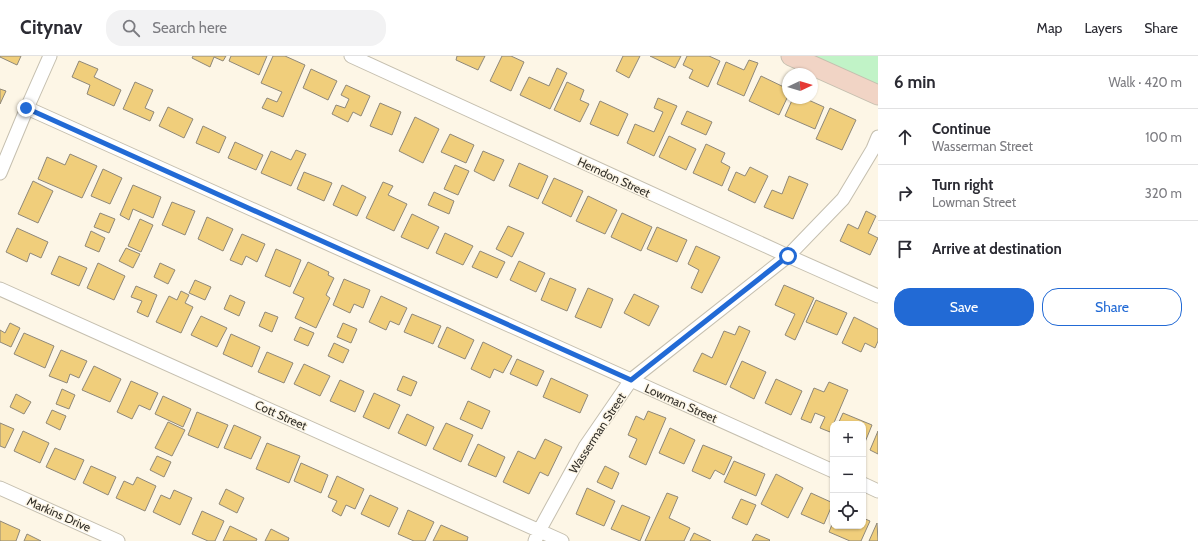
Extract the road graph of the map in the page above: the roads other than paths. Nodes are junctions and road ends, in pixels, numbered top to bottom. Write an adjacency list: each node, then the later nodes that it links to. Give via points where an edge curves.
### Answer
1 (50, 56): 5 (street)
2 (351, 56): 8 (street, Herndon Street)
3 (791, 56): 4 (street)
4 (878, 95)
5 (26, 108): 7 (street); 11 (street, Lowman Street)
6 (878, 137): 8 (street, Wasserman Street, via 843,199)
7 (0, 174)
8 (788, 256): 10 (street, Herndon Street); 11 (street, Wasserman Street)
9 (0, 290): 16 (street, Cott Street)
10 (878, 296)
11 (631, 380): 12 (street, Lowman Street); 16 (street, Wasserman Street, via 585,447)
12 (830, 470)
13 (866, 485): 15 (street)
14 (0, 488): 17 (street, Markins Drive)
15 (878, 491)
16 (537, 536): 18 (street, Cott Street)
17 (118, 541)
18 (562, 541)

